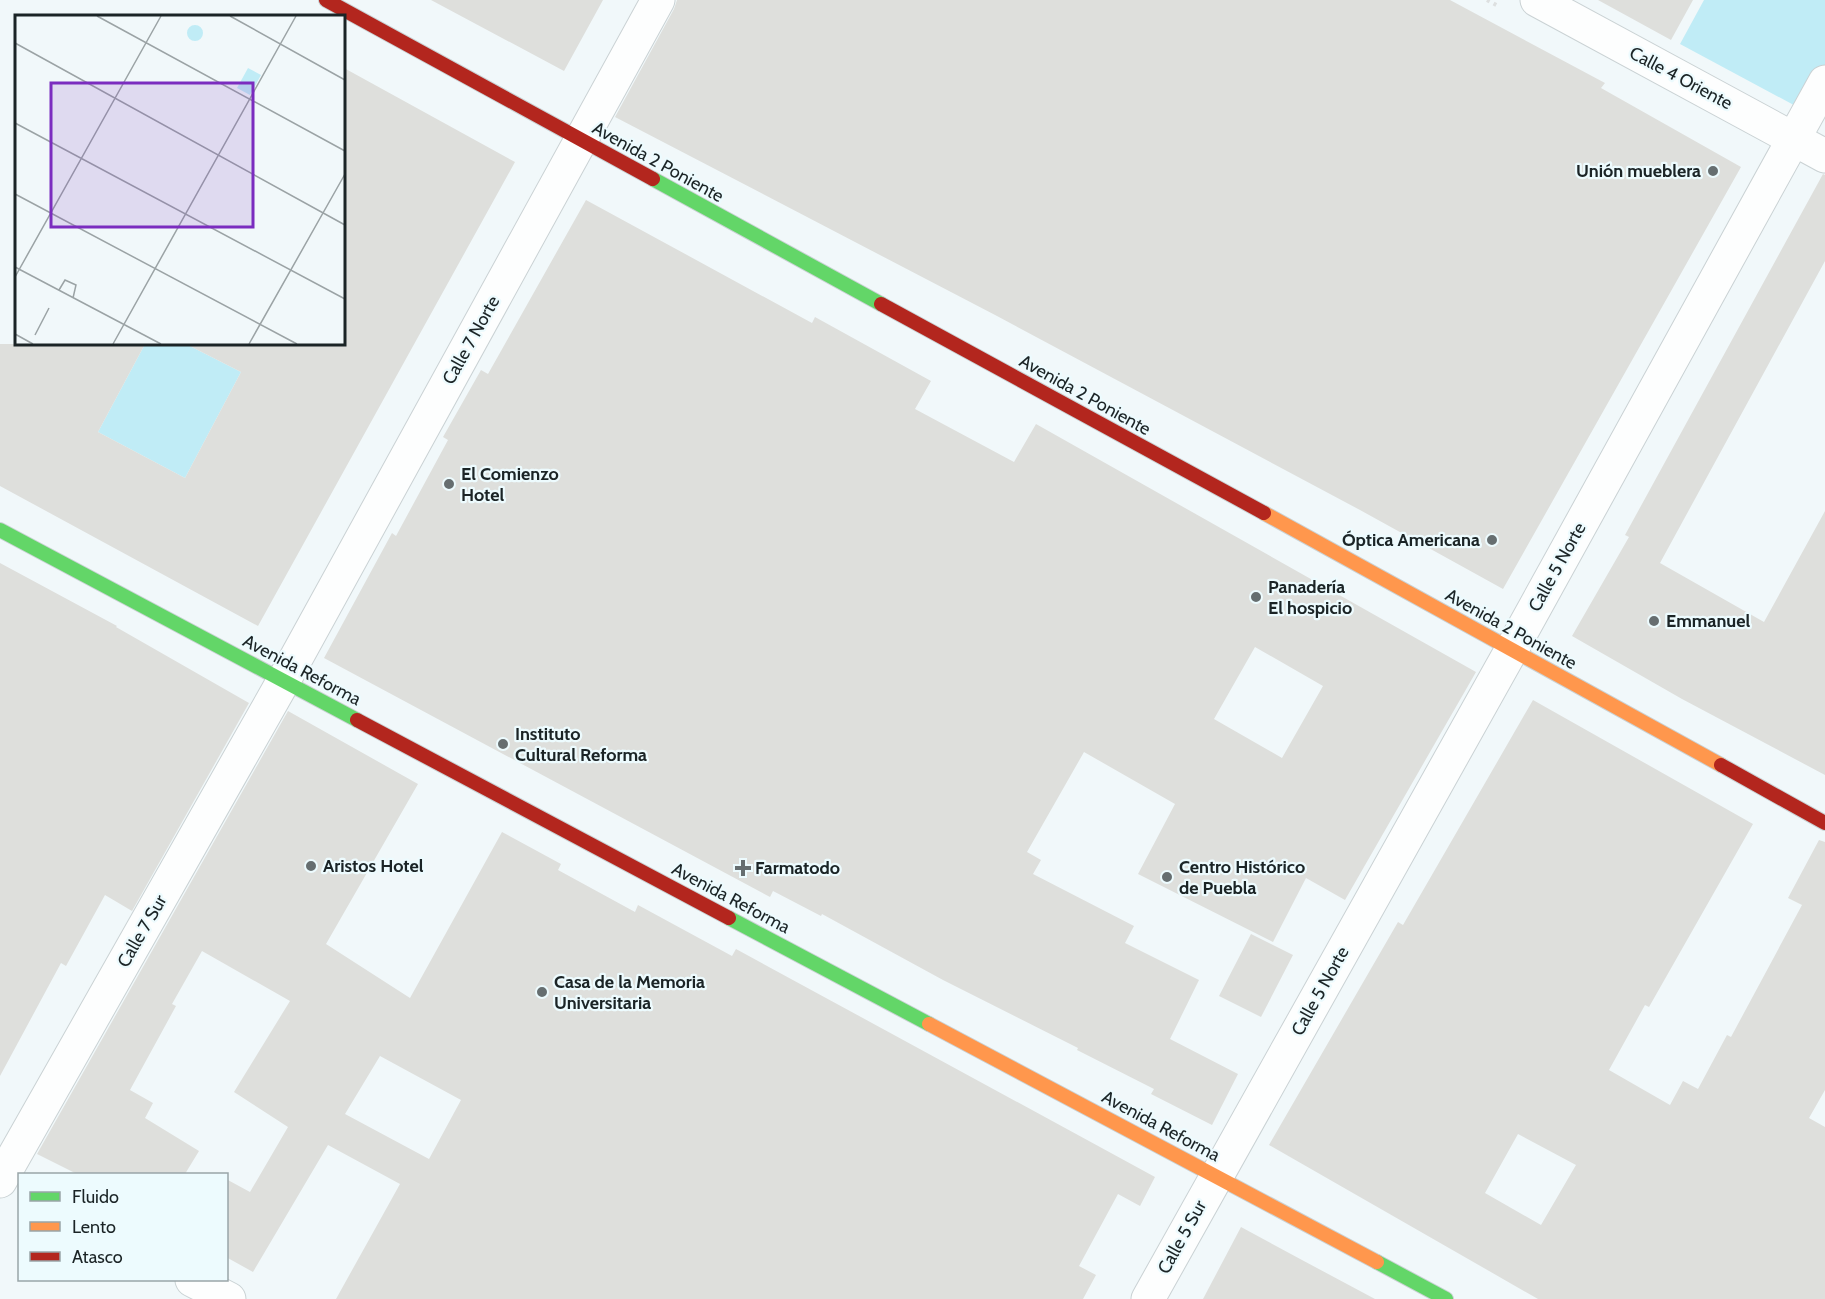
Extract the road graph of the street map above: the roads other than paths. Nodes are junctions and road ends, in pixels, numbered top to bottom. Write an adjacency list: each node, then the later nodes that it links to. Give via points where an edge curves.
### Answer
1 (326, 0): 6 (street, Avenida 2 Poniente)
2 (658, 0): 6 (street, Calle 7 Norte)
3 (1537, 0): 5 (street, Calle 4 Oriente)
4 (1825, 82): 5 (street, Calle 5 Norte)
5 (1793, 138): 7 (street, Calle 4 Oriente); 9 (street, Calle 5 Norte)
6 (581, 140): 9 (street, Avenida 2 Poniente); 10 (street, Calle 7 Norte)
7 (1825, 156)
8 (0, 530): 10 (street, Avenida Reforma)
9 (1512, 649): 11 (street, Avenida 2 Poniente); 12 (street, Calle 5 Norte)
10 (284, 680): 12 (street, Avenida Reforma); 13 (street, Calle 7 Sur)
11 (1825, 824)
12 (1216, 1176): 16 (street, Calle 5 Sur); 17 (street, Avenida Reforma)
13 (5, 1181)
14 (194, 1281): 15 (street)
15 (229, 1299)
16 (1148, 1299)
17 (1446, 1299)

